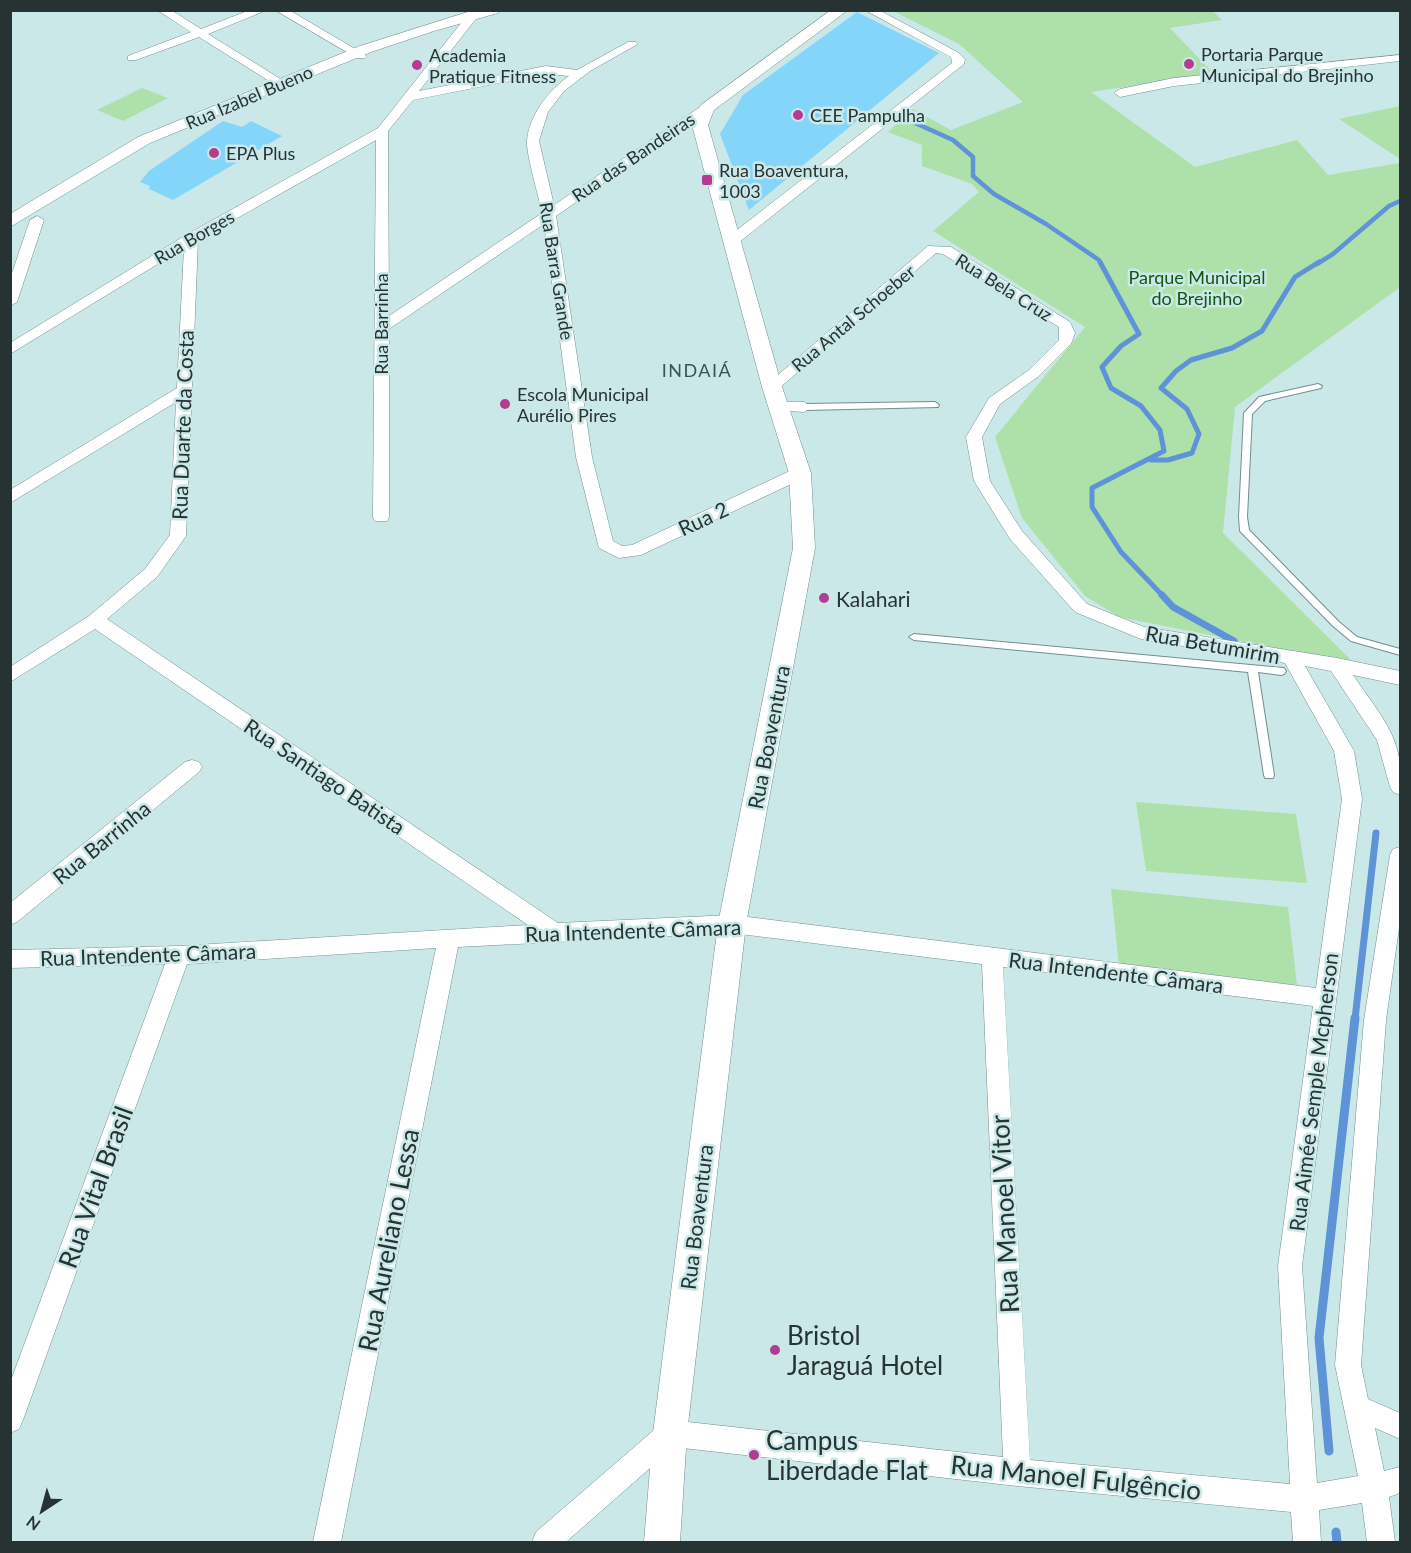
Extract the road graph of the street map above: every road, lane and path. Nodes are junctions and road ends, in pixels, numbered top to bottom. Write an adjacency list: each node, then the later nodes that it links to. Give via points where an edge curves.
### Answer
1 (162, 10): 9 (street)
2 (262, 10): 9 (street)
3 (280, 10): 11 (street)
4 (493, 10): 8 (street, Rua Izabel Bueno)
5 (508, 10): 8 (street, Rua Izabel Bueno)
6 (841, 10): 18 (street)
7 (870, 10): 25 (street, via 956,55 958,64)
8 (469, 20): 11 (street, Rua Izabel Bueno); 17 (street)
9 (201, 33): 12 (street); 15 (street)
10 (632, 44): 14 (street, Rua Barra Grande)
11 (359, 54): 15 (street, Rua Izabel Bueno)
12 (132, 58)
13 (1401, 58): 16 (street, via 1174,82)
14 (579, 74): 17 (street, via 546,70); 22 (street, Rua Barra Grande, via 560,88 542,112 534,141)
15 (282, 83): 20 (street, Rua Izabel Bueno)
16 (1120, 93)
17 (409, 98): 19 (street)
18 (707, 108): 22 (street, Rua das Bandeiras); 25 (street, Rua Boaventura, via 700,125)
19 (382, 131): 24 (street, Rua Borges); 28 (street, Rua Barrinha)
20 (163, 134): 21 (street, Rua Izabel Bueno, via 144,140); 23 (street, Rua Izabel Bueno)
21 (84, 175): 23 (street, Rua Izabel Bueno); 23 (street)
22 (549, 213): 28 (street, Rua das Bandeiras); 39 (street, Rua Barra Grande, via 584,458)
23 (22, 228): 27 (street)
24 (191, 238): 30 (street, Rua Borges); 32 (street, Rua Duarte da Costa)
25 (733, 240): 33 (street, Rua Boaventura)
26 (933, 249): 29 (street, Rua Bela Cruz, via 946,250 1065,325); 33 (street, Rua Antal Schoeber)
27 (10, 302)
28 (381, 328): 38 (street, Rua Barrinha)
29 (1068, 335): 44 (street, Rua Betumirim, via 1034,373 994,401 974,437 982,481 1016,535 1081,608 1141,633)
30 (10, 350)
31 (1318, 386): 42 (lane, via 1262,399 1248,413 1245,531 1354,639)
32 (183, 391): 37 (street); 40 (street, Rua Duarte da Costa, via 178,536 151,573)
33 (776, 397): 35 (street); 36 (street, Rua Boaventura)
34 (935, 405): 35 (lane)
35 (804, 407)
36 (800, 473): 39 (street, Rua 2, via 635,551 619,552); 53 (street, Rua Boaventura, via 804,548)
37 (10, 498)
38 (381, 517)
39 (605, 544)
40 (95, 620): 46 (street, Rua Duarte da Costa); 54 (street, Rua Santiago Batista)
41 (914, 637): 45 (lane)
42 (1401, 652)
43 (1337, 665): 44 (street, Rua Betumirim); 47 (street, Rua Betumirim); 50 (street, via 1386,739)
44 (1290, 667): 45 (lane); 59 (street, Rua Aimée Semple Mcpherson, via 1344,751 1352,799)
45 (1252, 669): 49 (lane)
46 (10, 676)
47 (1401, 678)
48 (192, 767): 52 (street, Rua Barrinha)
49 (1269, 775)
50 (1401, 787)
51 (1401, 855): 60 (street, via 1375,1020 1348,1365)
52 (10, 916)
53 (732, 924): 54 (street, Rua Intendente Câmara); 57 (street, Rua Intendente Câmara); 63 (street, Rua Boaventura)
54 (555, 932): 55 (street, Rua Intendente Câmara)
55 (449, 938): 56 (street, Rua Intendente Câmara); 68 (street, Rua Aureliano Lessa)
56 (179, 955): 58 (street, Rua Intendente Câmara); 61 (street, Rua Vital Brasil)
57 (992, 956): 59 (street, Rua Intendente Câmara); 64 (street, Rua Manoel Vitor)
58 (10, 958)
59 (1324, 998): 67 (street, Rua Aimée Semple Mcpherson, via 1290,1266)
60 (1357, 1407): 62 (street); 66 (street)
61 (10, 1420)
62 (1401, 1426)
63 (670, 1432): 64 (street, Rua Manoel Fulgêncio); 69 (street); 70 (street, Rua Boaventura)
64 (1017, 1472): 67 (street, Rua Manoel Fulgêncio)
65 (1401, 1480): 66 (street, Rua Manoel Fulgêncio)
66 (1374, 1487): 67 (street, Rua Manoel Fulgêncio); 72 (street)
67 (1303, 1499): 71 (street, Rua Aimée Semple Mcpherson)
68 (327, 1542)
69 (546, 1542)
70 (662, 1542)
71 (1307, 1542)
72 (1381, 1542)

